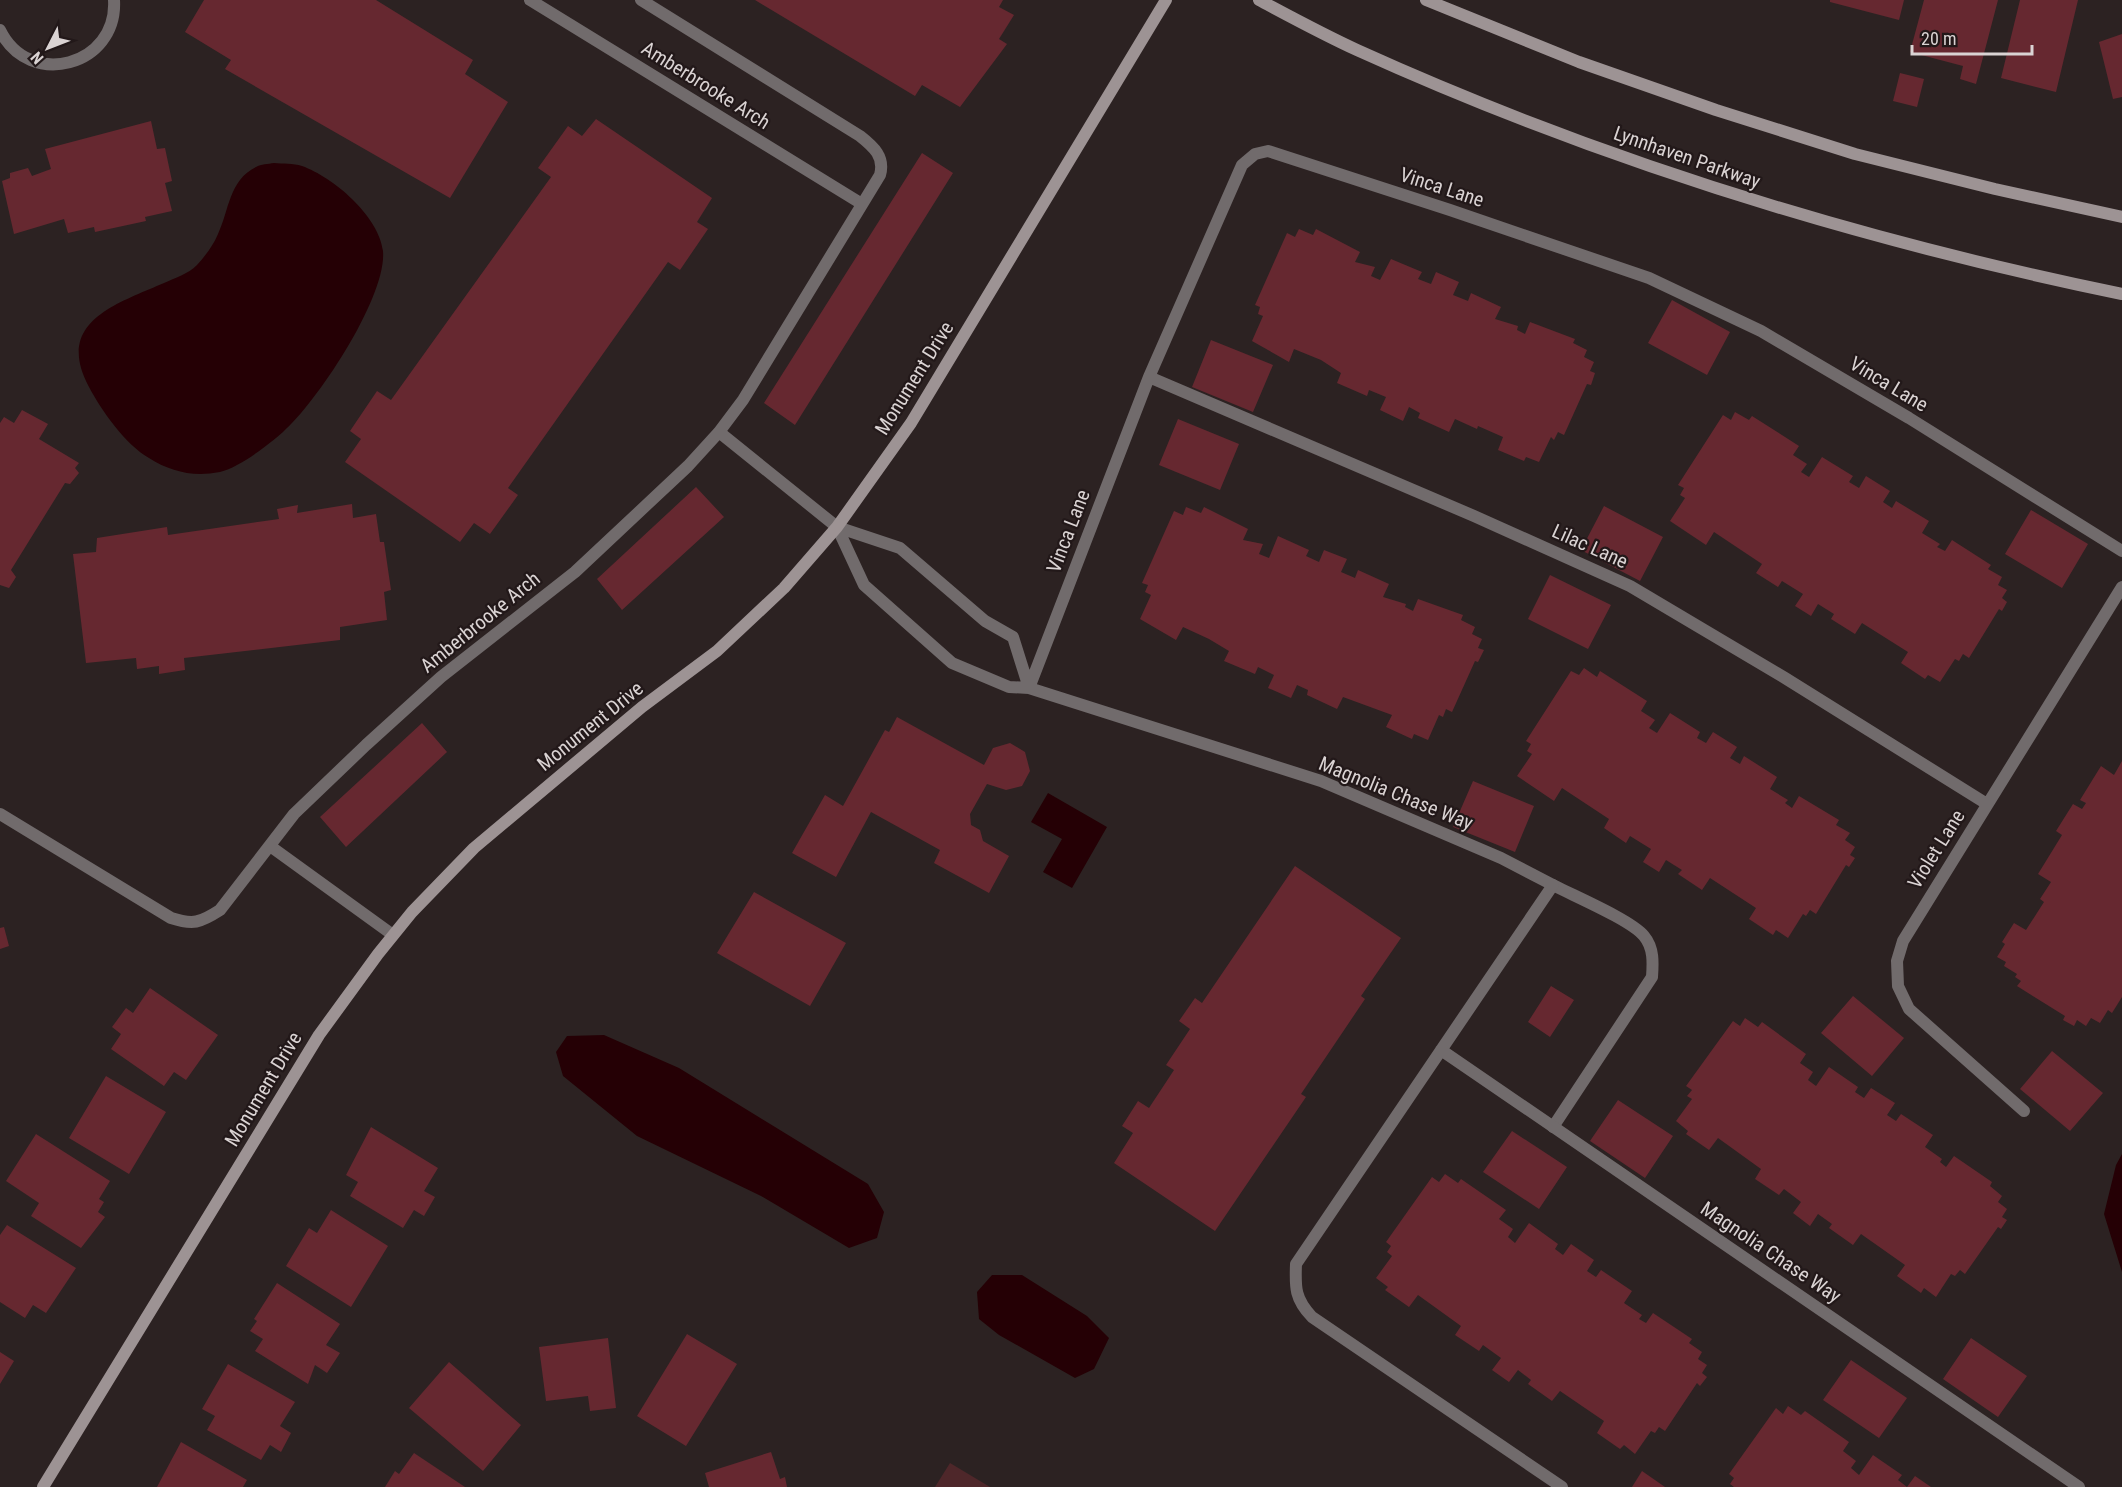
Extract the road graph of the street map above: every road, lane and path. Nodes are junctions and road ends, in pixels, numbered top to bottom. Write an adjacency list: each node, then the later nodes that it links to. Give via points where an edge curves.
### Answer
1 (114, 0): 8 (street, via 110,29 99,46 84,57 66,64 46,64)
2 (530, 0): 9 (street, Amberbrooke Arch)
3 (640, 0): 9 (street, Amberbrooke Arch, via 869,143 881,159 882,168)
4 (1166, 0): 14 (street, Monument Drive, via 911,423)
5 (1259, 0): 11 (street, Lynnhaven Parkway, via 1355,50 1436,85 1638,162 1901,243)
6 (1426, 0): 10 (street, via 1590,66 1844,151)
7 (0, 30): 8 (street)
8 (4, 46)
9 (862, 204): 13 (street, Amberbrooke Arch, via 743,400)
10 (2122, 217)
11 (2122, 294)
12 (1149, 376): 15 (street, Vinca Lane, via 1242,165 1255,154 1268,151 1649,278 1731,316 1909,418); 17 (street, Vinca Lane); 18 (street, Lilac Lane, via 1630,586)
13 (719, 432): 14 (street); 20 (street, Amberbrooke Arch, via 575,572 441,677 366,745 294,814)
14 (837, 526): 17 (street, Magnolia Chase Way, via 864,585 952,663 1009,687); 17 (street, via 900,548 985,621 1013,637); 22 (street, Monument Drive, via 784,588 717,651 642,707 474,848)
15 (2122, 551)
16 (2122, 586): 18 (street, Violet Lane)
17 (1029, 688): 21 (street, Magnolia Chase Way, via 1321,782 1502,858)
18 (1987, 804): 24 (street, Violet Lane, via 1903,941 1896,961 1898,986 1909,1010)
19 (0, 814): 20 (street, Amberbrooke Arch, via 171,918 188,924 205,920 220,910)
20 (270, 846): 22 (street)
21 (1553, 885): 23 (street); 25 (street, Magnolia Chase Way, via 1633,926 1645,937 1653,956 1652,977)
22 (393, 935): 26 (street, Monument Drive, via 319,1035)
23 (1441, 1050): 25 (street, Magnolia Chase Way); 27 (street, via 1296,1264 1295,1289 1312,1317)
24 (2024, 1111)
25 (1553, 1127): 28 (street, Magnolia Chase Way)
26 (44, 1487)
27 (1562, 1487)
28 (2079, 1487)

